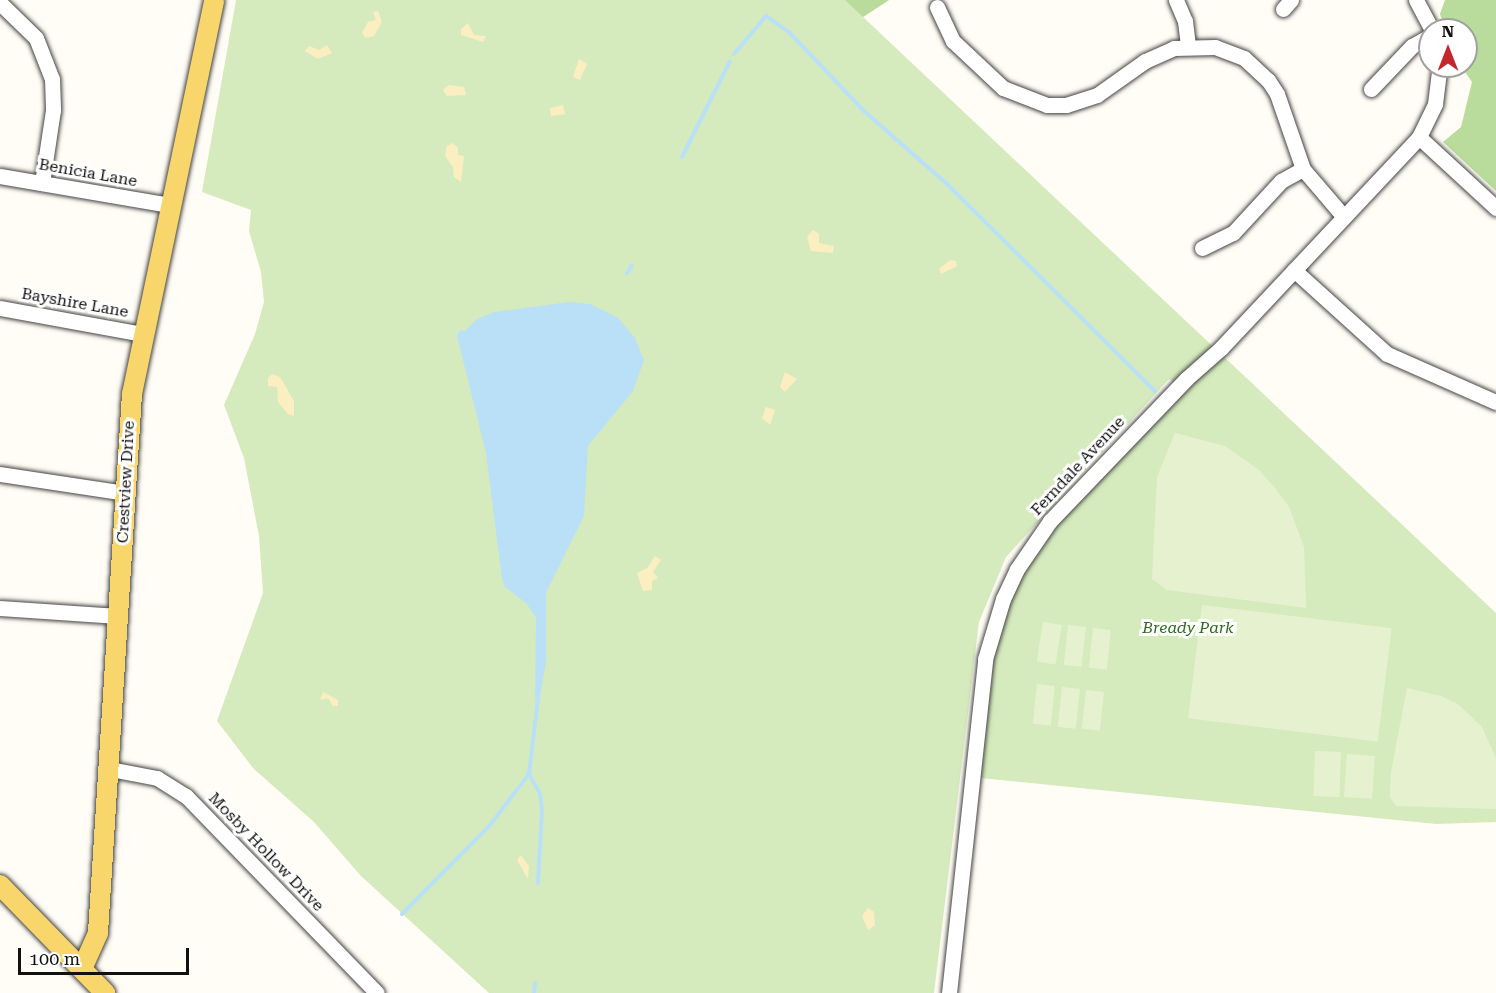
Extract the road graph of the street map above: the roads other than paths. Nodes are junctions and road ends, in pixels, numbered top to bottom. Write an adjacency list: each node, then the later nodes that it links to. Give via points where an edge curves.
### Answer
1 (214, 0): 15 (main road, Crestview Drive)
2 (1176, 0): 8 (street, via 1185,21)
3 (1416, 0): 6 (street)
4 (0, 3): 14 (street, via 36,38 52,79 53,110)
5 (937, 8): 8 (street, via 953,41 1003,88 1017,97 1047,105 1082,102 1160,53)
6 (1426, 18)
7 (1418, 43): 10 (street)
8 (1188, 45): 12 (street, via 1230,51 1257,68 1277,94)
9 (1438, 78): 11 (street, Ferndale Avenue, via 1435,104)
10 (1371, 89)
11 (1419, 136): 16 (street); 17 (street, Ferndale Avenue)
12 (1303, 169): 17 (street); 18 (street, via 1281,181 1228,237)
13 (0, 176): 14 (street, Benicia Lane)
14 (42, 183): 15 (street, Benicia Lane)
15 (170, 205): 21 (main road, Crestview Drive)
16 (1496, 208)
17 (1344, 217): 19 (street, Ferndale Avenue)
18 (1202, 248)
19 (1294, 270): 22 (street, via 1387,354); 32 (street, Ferndale Avenue, via 1050,521 1009,585 985,659)
20 (0, 308): 21 (street, Bayshire Lane)
21 (143, 334): 24 (main road, Crestview Drive, via 132,394)
22 (1496, 402)
23 (0, 474): 24 (street)
24 (126, 493): 26 (main road, Crestview Drive)
25 (0, 608): 26 (street)
26 (118, 616): 27 (main road, Crestview Drive)
27 (110, 769): 29 (main road, Crestview Drive, via 98,933); 31 (street, Mosby Hollow Drive, via 156,778 186,796)
28 (0, 885): 29 (main road)
29 (82, 969): 30 (main road)
30 (105, 993)
31 (377, 993)
32 (950, 993)

